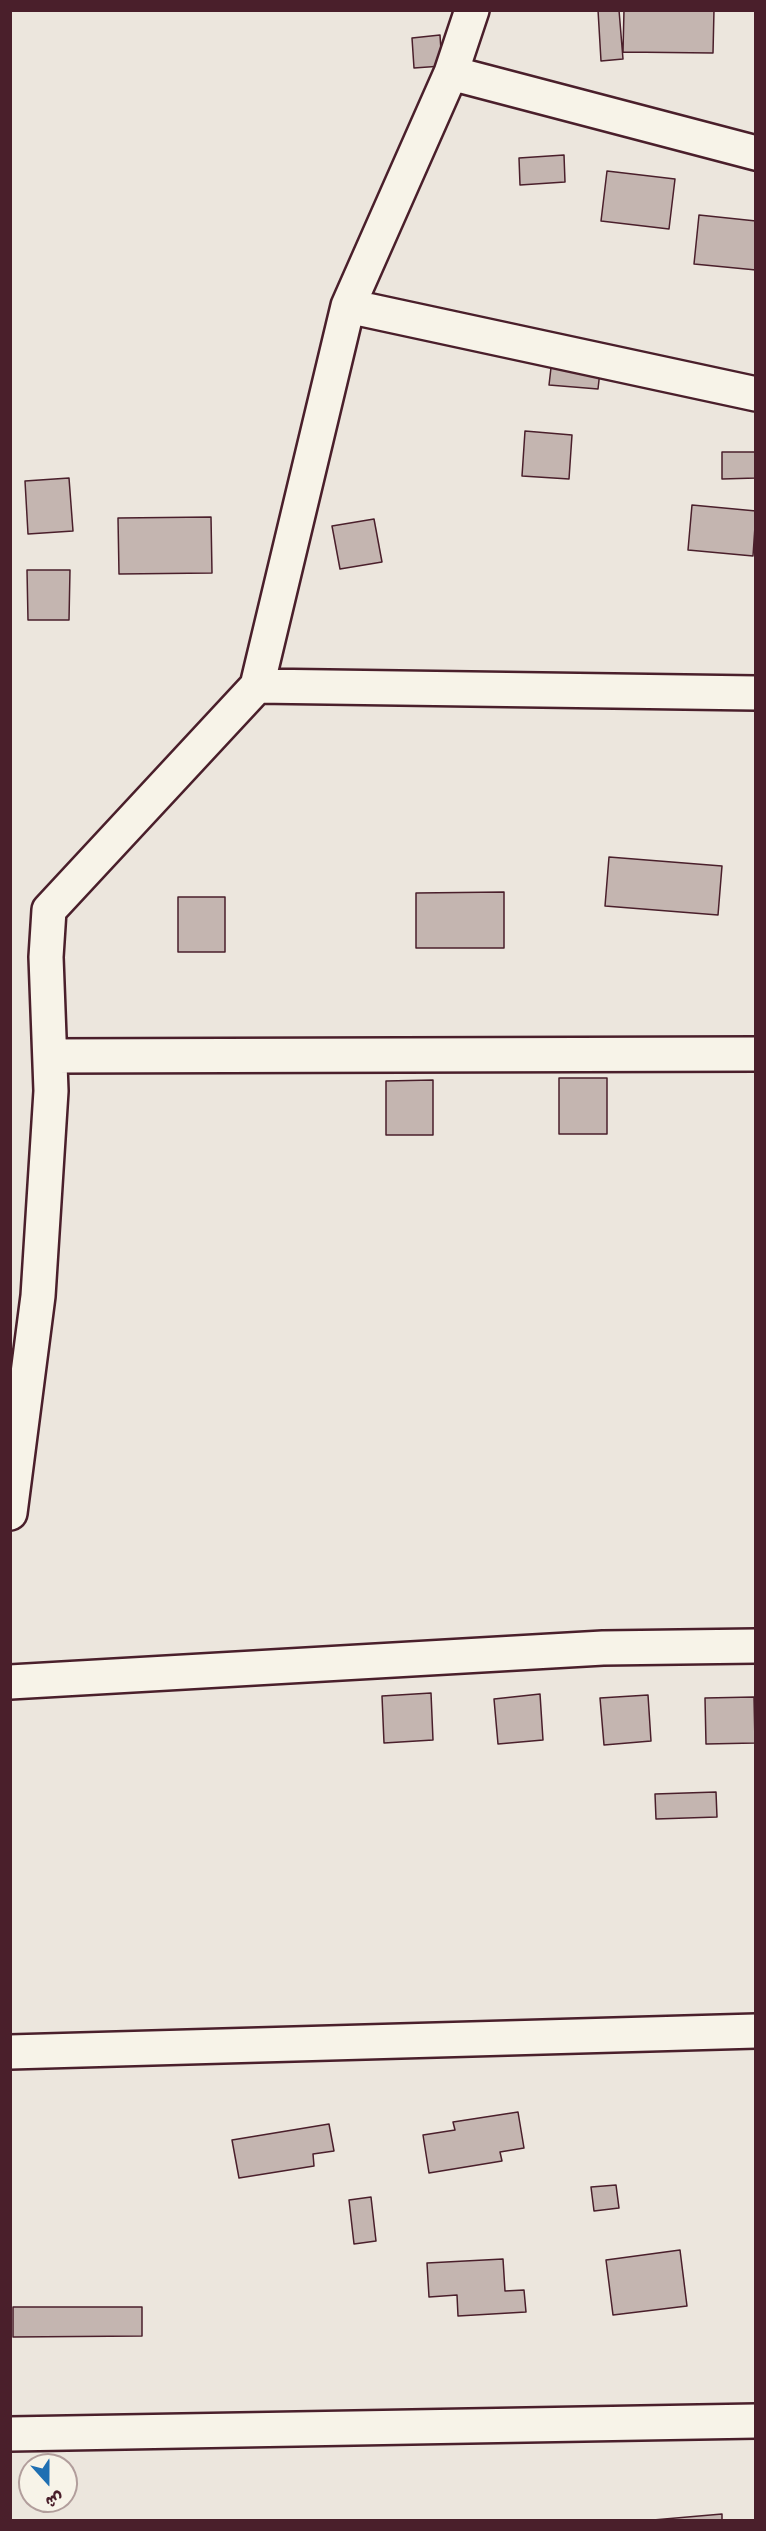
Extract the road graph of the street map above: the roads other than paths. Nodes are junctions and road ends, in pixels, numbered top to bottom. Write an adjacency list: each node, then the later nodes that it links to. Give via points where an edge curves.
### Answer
1 (472, 10): 2 (street)
2 (451, 73): 3 (street); 4 (street)
3 (756, 153)
4 (348, 306): 5 (street); 6 (street)
5 (756, 394)
6 (257, 686): 7 (street); 9 (street, via 50,910 46,957)
7 (756, 693)
8 (756, 1054): 9 (street)
9 (50, 1056): 10 (street, via 38,1296)
10 (10, 1513)
11 (756, 1646): 12 (street, via 603,1648)
12 (10, 1682)
13 (756, 2031): 14 (street)
14 (10, 2052)
15 (756, 2421): 16 (street)
16 (10, 2434)

